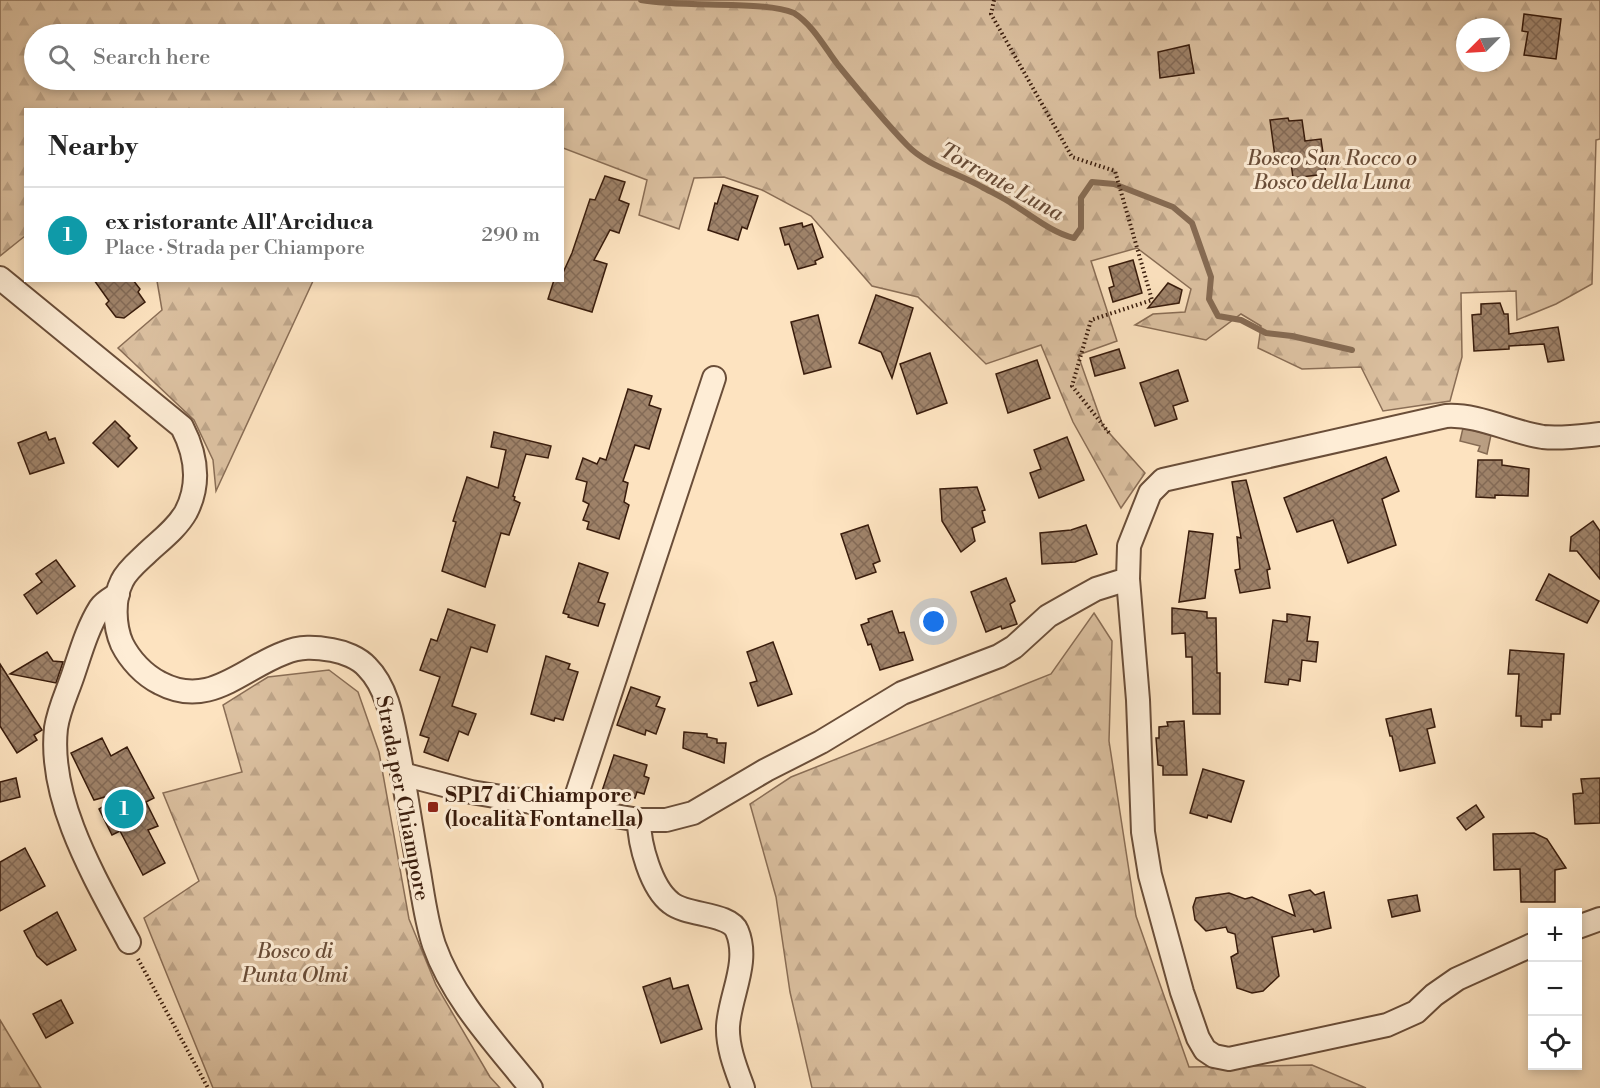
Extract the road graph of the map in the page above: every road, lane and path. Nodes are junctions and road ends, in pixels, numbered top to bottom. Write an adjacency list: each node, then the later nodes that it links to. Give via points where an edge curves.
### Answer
1 (994, 0): 4 (path, via 991,14 1072,157 1115,171 1152,300 1091,320 1071,386)
2 (0, 278): 7 (street, Strada per Chiampore, via 182,427 192,445 194,488 185,513 122,580)
3 (714, 378): 9 (street)
4 (1110, 434)
5 (1600, 434): 6 (street, via 1544,437 1461,415 1446,416 1163,480 1149,493 1129,546)
6 (1128, 579): 10 (street, via 1096,589 1048,616 999,656 902,693 693,813 666,820); 14 (street, via 1143,832 1150,875 1182,992 1205,1050 1229,1059 1387,1025 1416,1012 1457,979)
7 (118, 594): 8 (street, Strada per Chiampore, via 116,619 122,644 150,678 169,688 193,692 217,688 283,652 311,646 342,652 366,665 380,682 392,718); 13 (street, Strada per Chiampore, via 101,606 61,705 56,763 61,796)
8 (402, 774): 9 (street, via 471,792); 16 (street, Strada per Chiampore, via 434,945 474,1016)
9 (572, 809): 10 (street)
10 (639, 820): 17 (street, via 644,853 654,879 670,903 724,920 736,929 741,967 728,1029 732,1058)
11 (1600, 919): 12 (street)
12 (1582, 926)
13 (129, 942): 15 (path)
14 (1528, 947)
15 (208, 1088)
16 (531, 1088)
17 (743, 1088)

